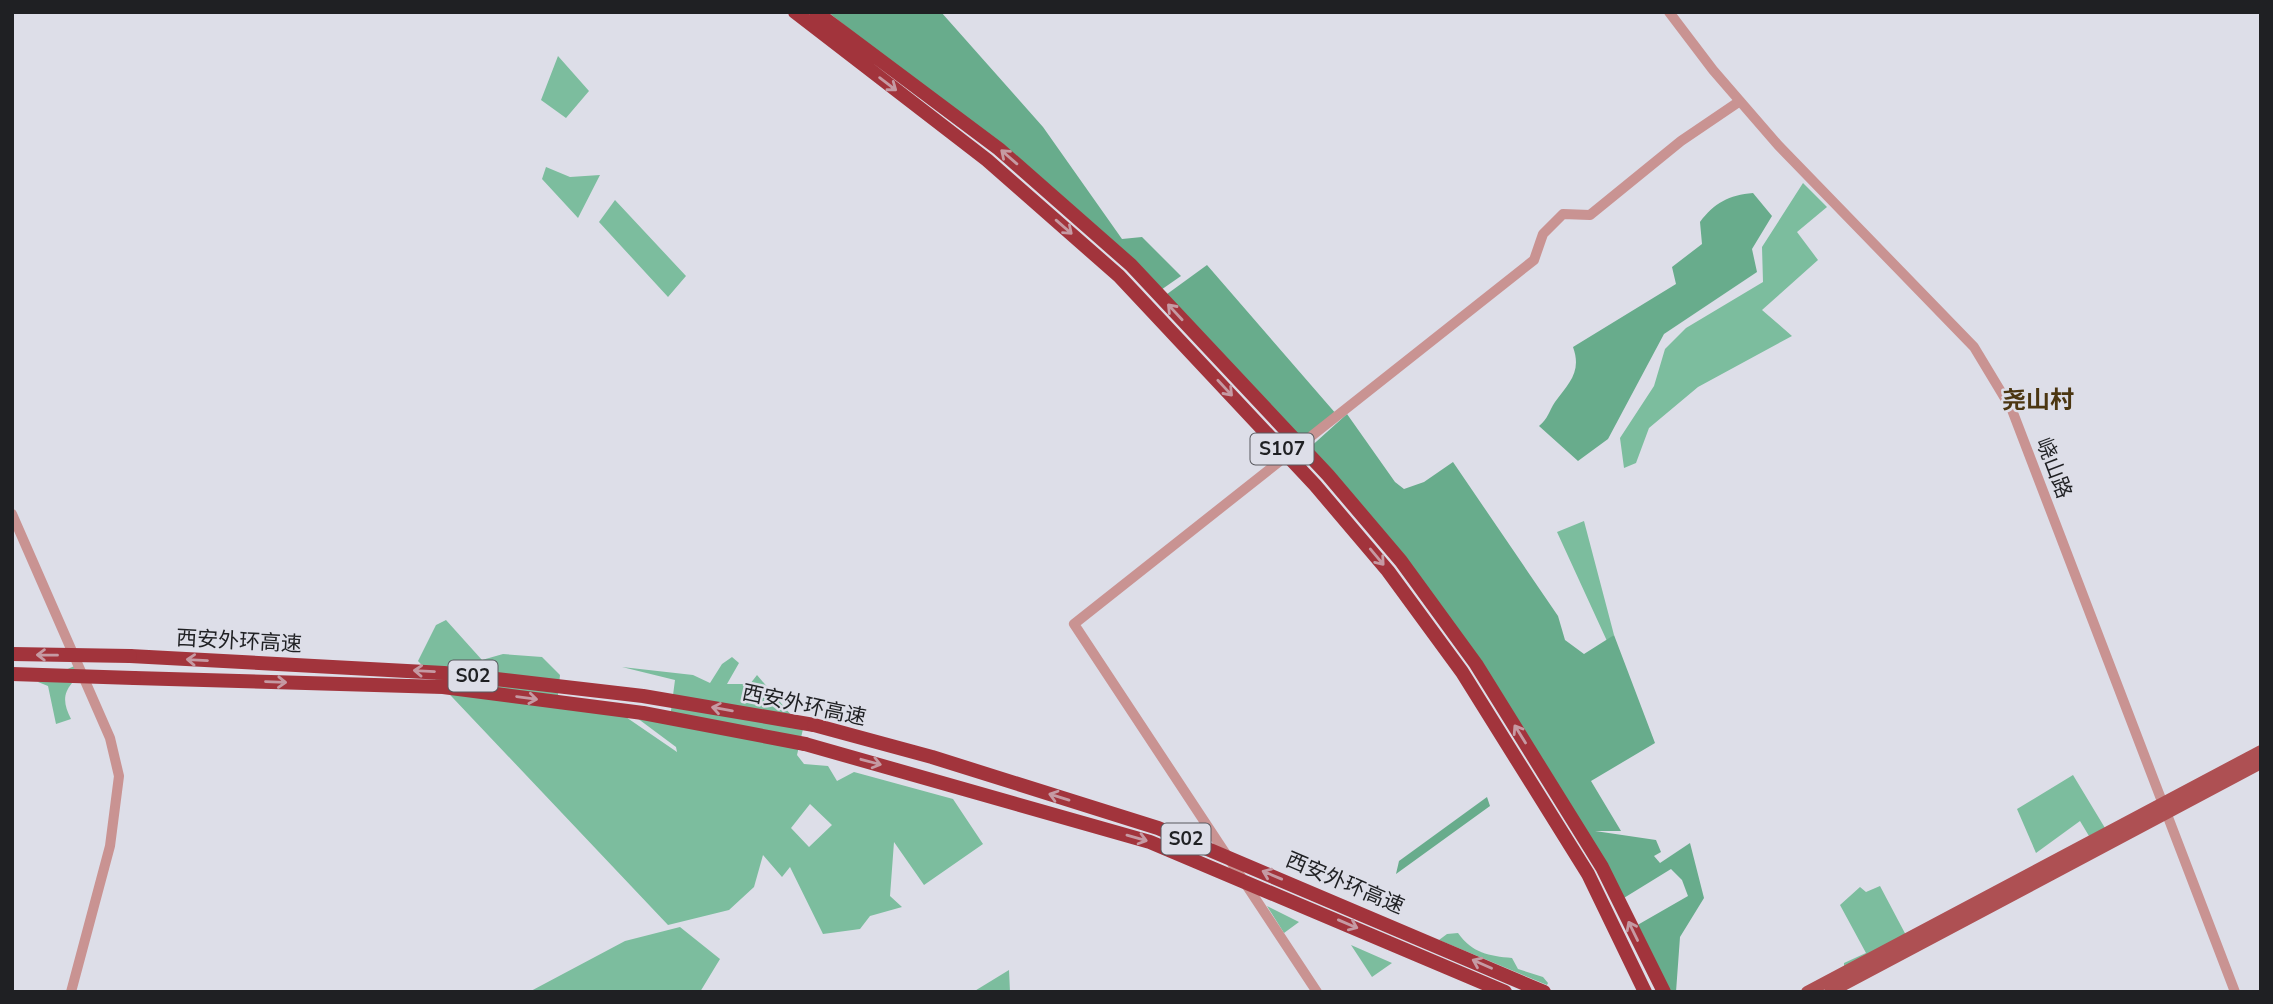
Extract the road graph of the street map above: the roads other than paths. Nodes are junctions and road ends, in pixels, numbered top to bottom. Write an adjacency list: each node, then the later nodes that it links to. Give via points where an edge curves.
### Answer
1 (795, 12): 6 (highway, S107, one-way to 6, via 988,160 1119,276)
2 (1669, 12): 4 (street, 峣山路)
3 (818, 14): 5 (highway, S107, one-way to 3, via 1121,256 999,149)
4 (1740, 101): 5 (street, via 1681,141 1590,215 1563,214 1542,234 1534,260); 12 (street, 峣山路, via 1975,347 2012,410)
5 (1299, 444): 6 (street); 18 (highway, S107, one-way to 5, via 1602,867 1476,664 1401,561)
6 (1288, 456): 14 (street, via 1074,624); 17 (highway, S107, one-way to 17, via 1388,571 1462,673 1588,874)
7 (12, 514): 13 (street, via 110,738 119,776 110,846)
8 (12, 654): 16 (highway, 西安外环高速 / S02, one-way to 8, bridge, via 1158,828 814,725 643,696 444,673)
9 (12, 674): 15 (highway, 西安外环高速 / S02, one-way to 15, bridge, via 443,687 643,713 805,744 1150,842)
10 (2261, 751): 12 (main road)
11 (2261, 763): 12 (main road)
12 (2166, 808): 19 (main road); 20 (main road); 21 (street, 峣山路)
13 (71, 992)
14 (1317, 992)
15 (1505, 992)
16 (1544, 992)
17 (1646, 992)
18 (1664, 992)
19 (1807, 992)
20 (1830, 992)
21 (2235, 992)

